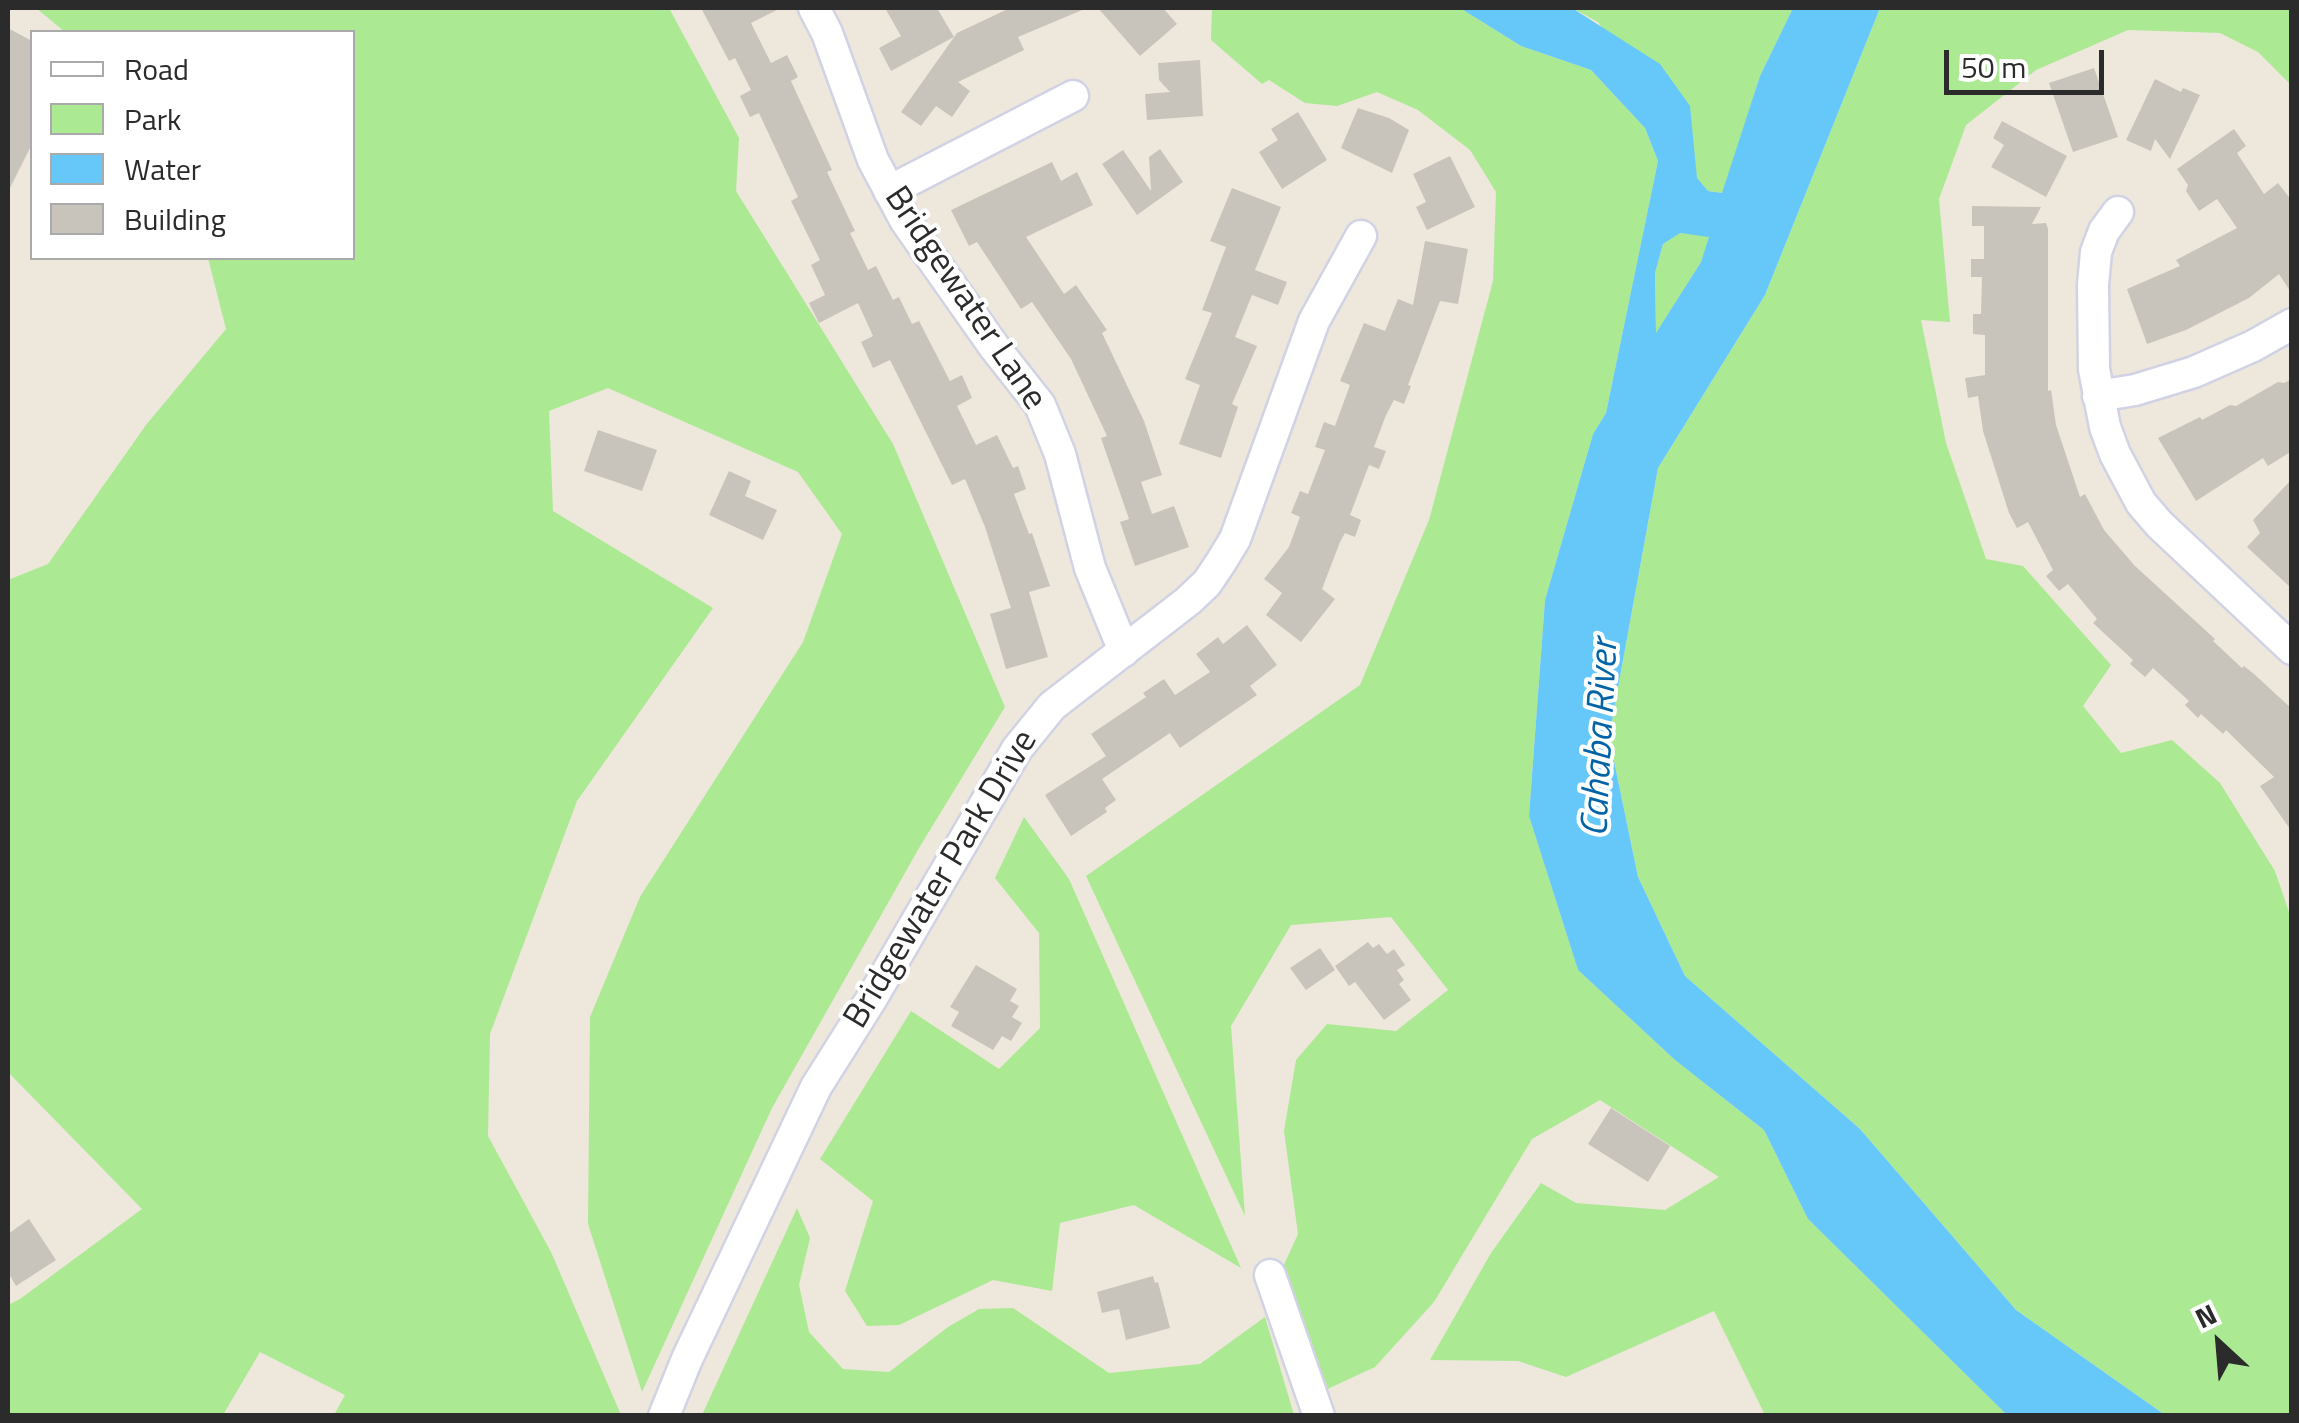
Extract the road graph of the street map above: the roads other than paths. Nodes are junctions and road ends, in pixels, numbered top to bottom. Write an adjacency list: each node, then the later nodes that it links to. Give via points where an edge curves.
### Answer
1 (814, 8): 3 (street, Bridgewater Lane)
2 (1072, 96): 3 (street)
3 (890, 191): 9 (street, Bridgewater Lane, via 1040,405 1090,568)
4 (2118, 212): 7 (street, via 2096,252)
5 (1361, 236): 9 (street, Bridgewater Park Drive, via 1314,321 1228,550 1206,584)
6 (2292, 324): 7 (street, via 2194,372)
7 (2098, 396): 8 (street, via 2115,454 2141,503)
8 (2292, 649)
9 (1124, 651): 11 (street, Bridgewater Park Drive, via 1052,706 1017,749 816,1086)
10 (1270, 1275): 12 (street)
11 (664, 1416)
12 (1319, 1416)

